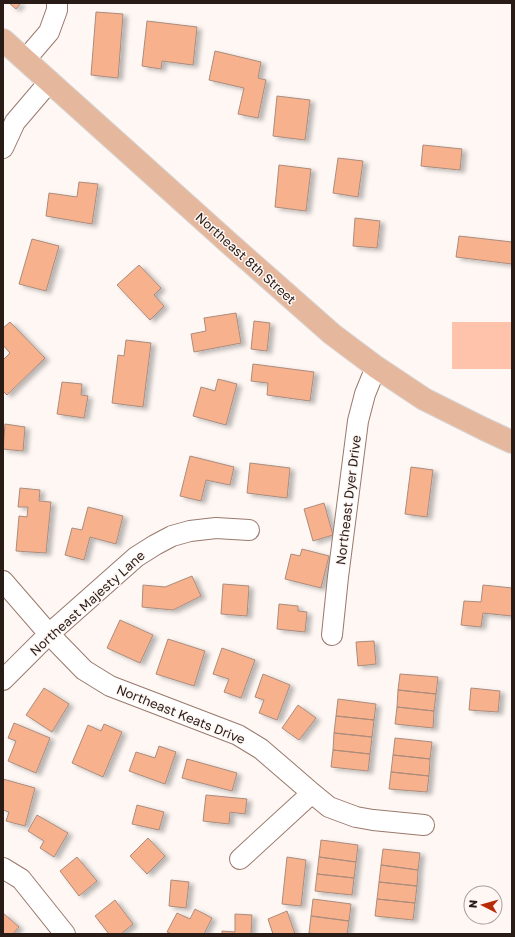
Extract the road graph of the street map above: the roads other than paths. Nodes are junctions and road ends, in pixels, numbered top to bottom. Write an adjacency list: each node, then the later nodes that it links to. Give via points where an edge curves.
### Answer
1 (57, 3): 3 (street, via 49,32)
2 (3, 40): 3 (main road, Northeast 8th Street)
3 (25, 60): 4 (main road, Northeast 8th Street)
4 (50, 81): 5 (street, via 15,122); 6 (main road, Northeast 8th Street, via 236,250 332,334)
5 (3, 148)
6 (376, 367): 7 (main road, Northeast 8th Street, via 424,398); 11 (street, Northeast Dyer Drive, via 358,421)
7 (512, 442)
8 (248, 530): 10 (street, Northeast Majesty Lane, via 216,528 172,536 136,557)
9 (3, 581): 10 (street, Northeast Keats Drive)
10 (49, 634): 12 (street, Northeast Majesty Lane); 13 (street, Northeast Keats Drive, via 84,670 110,686 238,735 261,749)
11 (332, 635)
12 (3, 680)
13 (312, 793): 14 (street, Northeast Keats Drive, via 330,806 356,817); 15 (street)
14 (424, 825)
15 (240, 859)
16 (3, 868): 17 (street, via 20,880)
17 (65, 934)

